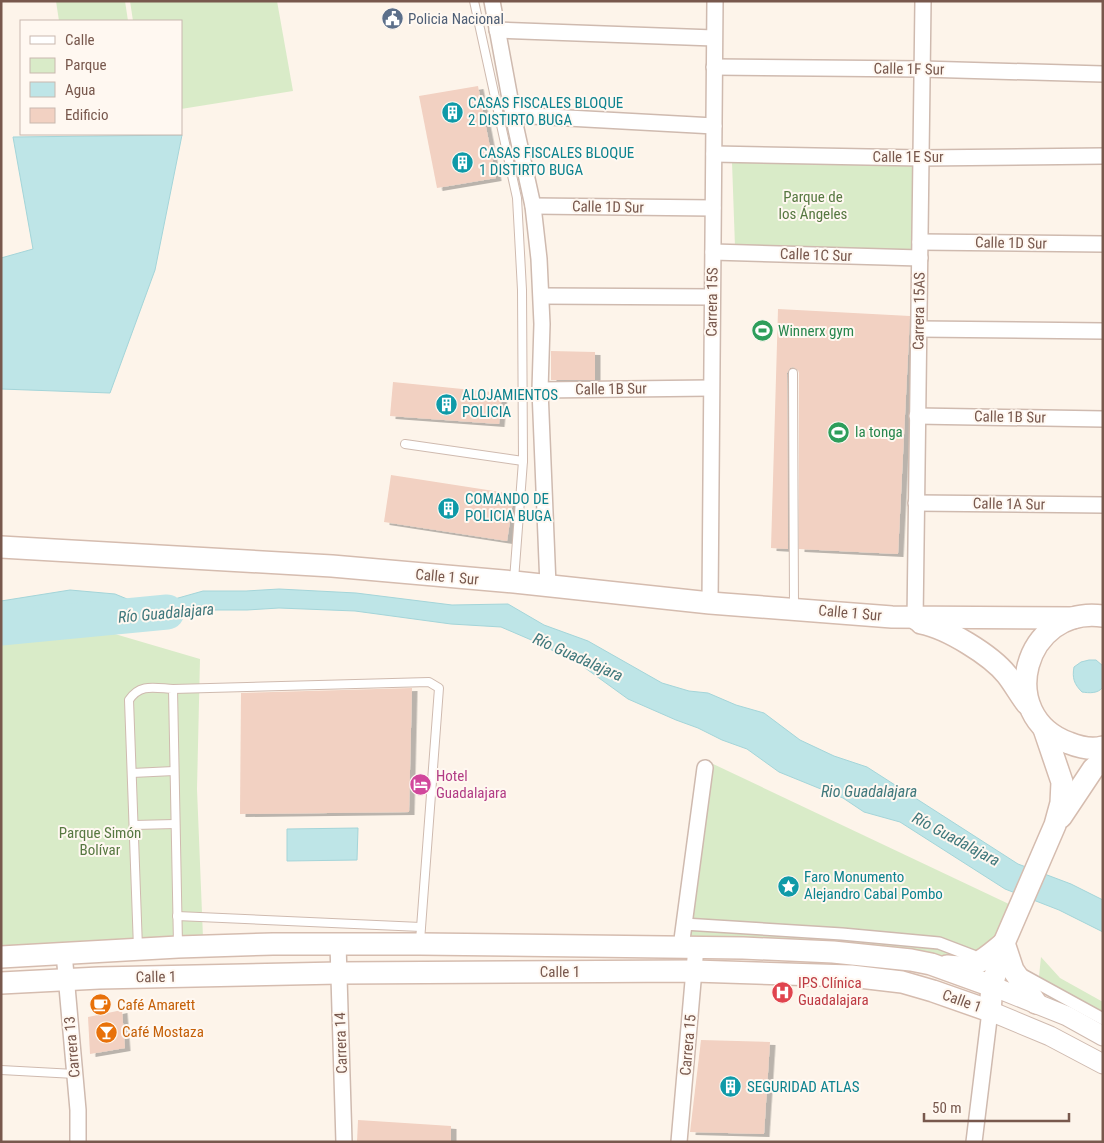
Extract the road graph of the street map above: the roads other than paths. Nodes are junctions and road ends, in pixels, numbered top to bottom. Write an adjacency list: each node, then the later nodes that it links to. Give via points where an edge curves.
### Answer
1 (474, 1): 31 (lane, via 517,198 522,290)
2 (492, 1): 5 (street)
3 (715, 1): 6 (street, Carrera 15S)
4 (923, 1): 8 (street, Carrera 15AS)
5 (497, 30): 6 (street); 10 (street)
6 (714, 38): 7 (street, Carrera 15S)
7 (714, 67): 8 (street, Calle 1F Sur); 11 (street, Carrera 15S)
8 (922, 69): 9 (street, Calle 1F Sur); 14 (street, Carrera 15AS)
9 (1103, 74)
10 (513, 115): 11 (street); 15 (street)
11 (714, 126): 12 (street, Carrera 15S)
12 (714, 154): 14 (street, Calle 1E Sur); 16 (street, Carrera 15S)
13 (1103, 156): 14 (street, Calle 1E Sur)
14 (921, 158): 17 (street, Carrera 15AS)
15 (533, 206): 16 (street, Calle 1D Sur); 21 (street)
16 (713, 208): 19 (street, Carrera 15S)
17 (920, 242): 18 (street, Calle 1D Sur); 20 (street, Carrera 15AS)
18 (1103, 244)
19 (713, 252): 20 (street, Calle 1C Sur); 22 (street, Carrera 15S)
20 (920, 258): 23 (street, Carrera 15AS)
21 (542, 296): 22 (street); 27 (street)
22 (712, 297): 26 (street, Carrera 15S)
23 (918, 330): 24 (street); 28 (street, Carrera 15AS)
24 (1103, 331)
25 (793, 373): 38 (lane)
26 (711, 388): 27 (street, Calle 1B Sur); 37 (street, Carrera 15S)
27 (540, 390): 36 (street)
28 (917, 416): 29 (street, Calle 1B Sur); 32 (street, Carrera 15AS)
29 (1103, 418)
30 (405, 444): 31 (lane)
31 (523, 461): 35 (lane)
32 (916, 503): 33 (street, Calle 1A Sur); 40 (street, Carrera 15AS)
33 (1103, 505)
34 (1, 546): 35 (main road, Calle 1 Sur, via 325,566)
35 (514, 582): 36 (main road, Calle 1 Sur)
36 (548, 586): 37 (main road, Calle 1 Sur)
37 (710, 603): 38 (main road, Calle 1 Sur)
38 (794, 608): 40 (main road, Calle 1 Sur)
39 (1092, 615): 40 (main road, Calle 1 Sur); 42 (main road, via 1055,626 1041,638 1032,652 1026,670 1025,691)
40 (914, 619): 42 (main road, Calle 1 Sur, via 950,632 987,657 1006,674)
41 (172, 688): 47 (lane); 48 (lane, via 144,688 134,692 129,700); 54 (lane, via 429,682 439,688)
42 (1031, 710): 43 (main road, Calle 1 Sur)
43 (1044, 728): 44 (main road, via 1057,739 1080,747); 51 (main road, via 1062,782 1062,803)
44 (1103, 747)
45 (1103, 760): 51 (main road, via 1093,769)
46 (704, 768): 53 (street, Carrera 15)
47 (174, 771): 48 (lane); 49 (lane)
48 (132, 772): 50 (lane)
49 (175, 824): 50 (lane); 52 (lane)
50 (134, 825): 59 (lane)
51 (1055, 825): 55 (main road)
52 (177, 916): 54 (lane); 57 (lane)
53 (684, 924): 58 (street, Carrera 15); 61 (street, via 939,943)
54 (421, 936): 56 (main road, Calle 1); 58 (main road, Calle 1)
55 (1005, 941): 63 (main road, via 982,961 962,968); 64 (main road); 69 (main road)
56 (338, 944): 57 (main road, Calle 1); 66 (street, Carrera 14)
57 (178, 947): 59 (main road, Calle 1)
58 (688, 947): 63 (main road, Calle 1, via 833,952); 65 (street, Carrera 15)
59 (138, 949): 60 (main road, Calle 1)
60 (64, 953): 62 (main road, Calle 1); 67 (street, Carrera 13)
61 (973, 956)
62 (1, 958)
63 (931, 964): 69 (main road, Calle 1)
64 (1013, 970): 70 (main road); 72 (street)
65 (694, 971): 66 (main road, Calle 1); 71 (main road, Calle 1, via 852,976 902,982); 79 (street, Carrera 15)
66 (339, 973): 67 (main road, Calle 1); 78 (street, Carrera 14)
67 (66, 980): 68 (main road, Calle 1); 76 (street, Carrera 13)
68 (1, 983)
69 (992, 986): 70 (street, Calle 1); 71 (main road)
70 (1036, 1003): 73 (street, Calle 1)
71 (990, 1011): 74 (street, Calle 1, via 1050,1036); 80 (street)
72 (1103, 1019)
73 (1103, 1036)
74 (1103, 1064)
75 (1, 1070): 76 (lane)
76 (75, 1074): 77 (street, Carrera 13)
77 (78, 1142)
78 (344, 1142)
79 (679, 1142)
80 (974, 1142)

